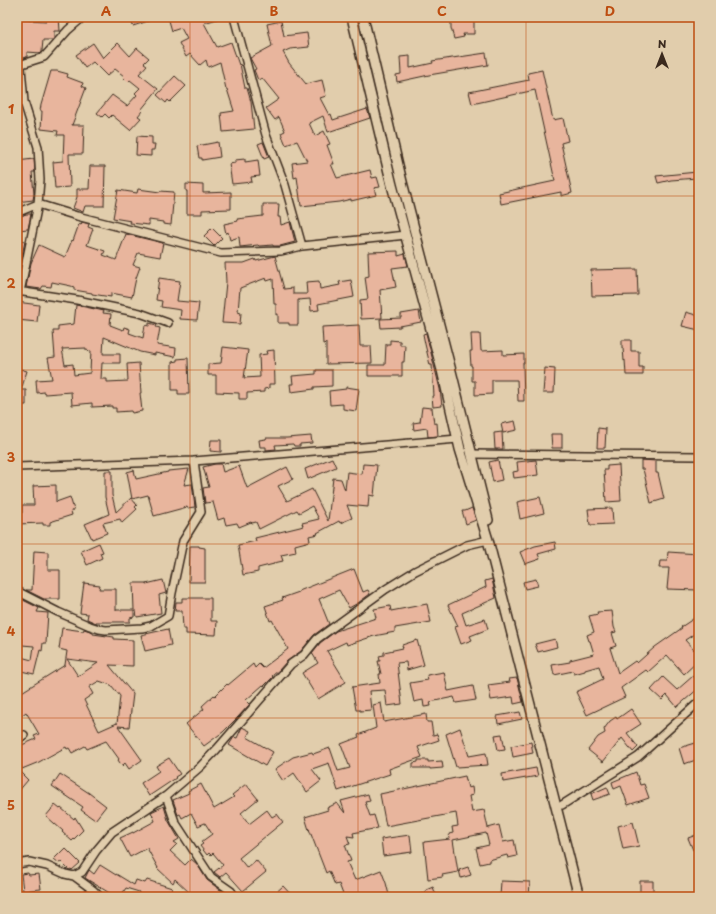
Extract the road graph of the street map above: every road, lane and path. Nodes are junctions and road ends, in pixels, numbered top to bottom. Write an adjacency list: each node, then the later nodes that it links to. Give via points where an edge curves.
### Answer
1 (83, 17): 5 (street, via 44,57)
2 (234, 17): 9 (street, via 266,135 285,185)
3 (352, 17): 8 (street)
4 (363, 17): 12 (street)
5 (18, 64): 6 (street, via 21,68 24,102 38,147)
6 (38, 204): 7 (street); 9 (street, via 221,253 280,251); 10 (street, via 26,267)
7 (17, 211)
8 (406, 235): 9 (street); 12 (street)
9 (302, 246)
10 (18, 292): 11 (street, via 77,300 140,313)
11 (168, 323)
12 (446, 369): 13 (street); 14 (street)
13 (458, 439): 16 (street); 18 (street)
14 (472, 454): 15 (street); 24 (street)
15 (699, 456)
16 (194, 461): 17 (street); 19 (street, via 201,512 184,542 168,616 152,626 142,628 99,629)
17 (17, 467)
18 (488, 540): 23 (street, via 467,545 415,571 317,639 304,655 287,668 200,767); 29 (street)
19 (17, 591)
20 (699, 702): 24 (street, via 638,757)
21 (24, 735): 22 (street)
22 (17, 740)
23 (166, 796): 26 (street, via 112,832 82,872); 28 (street, via 175,822 211,877 231,891)
24 (562, 805): 30 (street)
25 (17, 864): 26 (street, via 29,862)
26 (74, 876): 27 (street)
27 (100, 897)
28 (235, 897)
29 (579, 897)
30 (584, 897)

